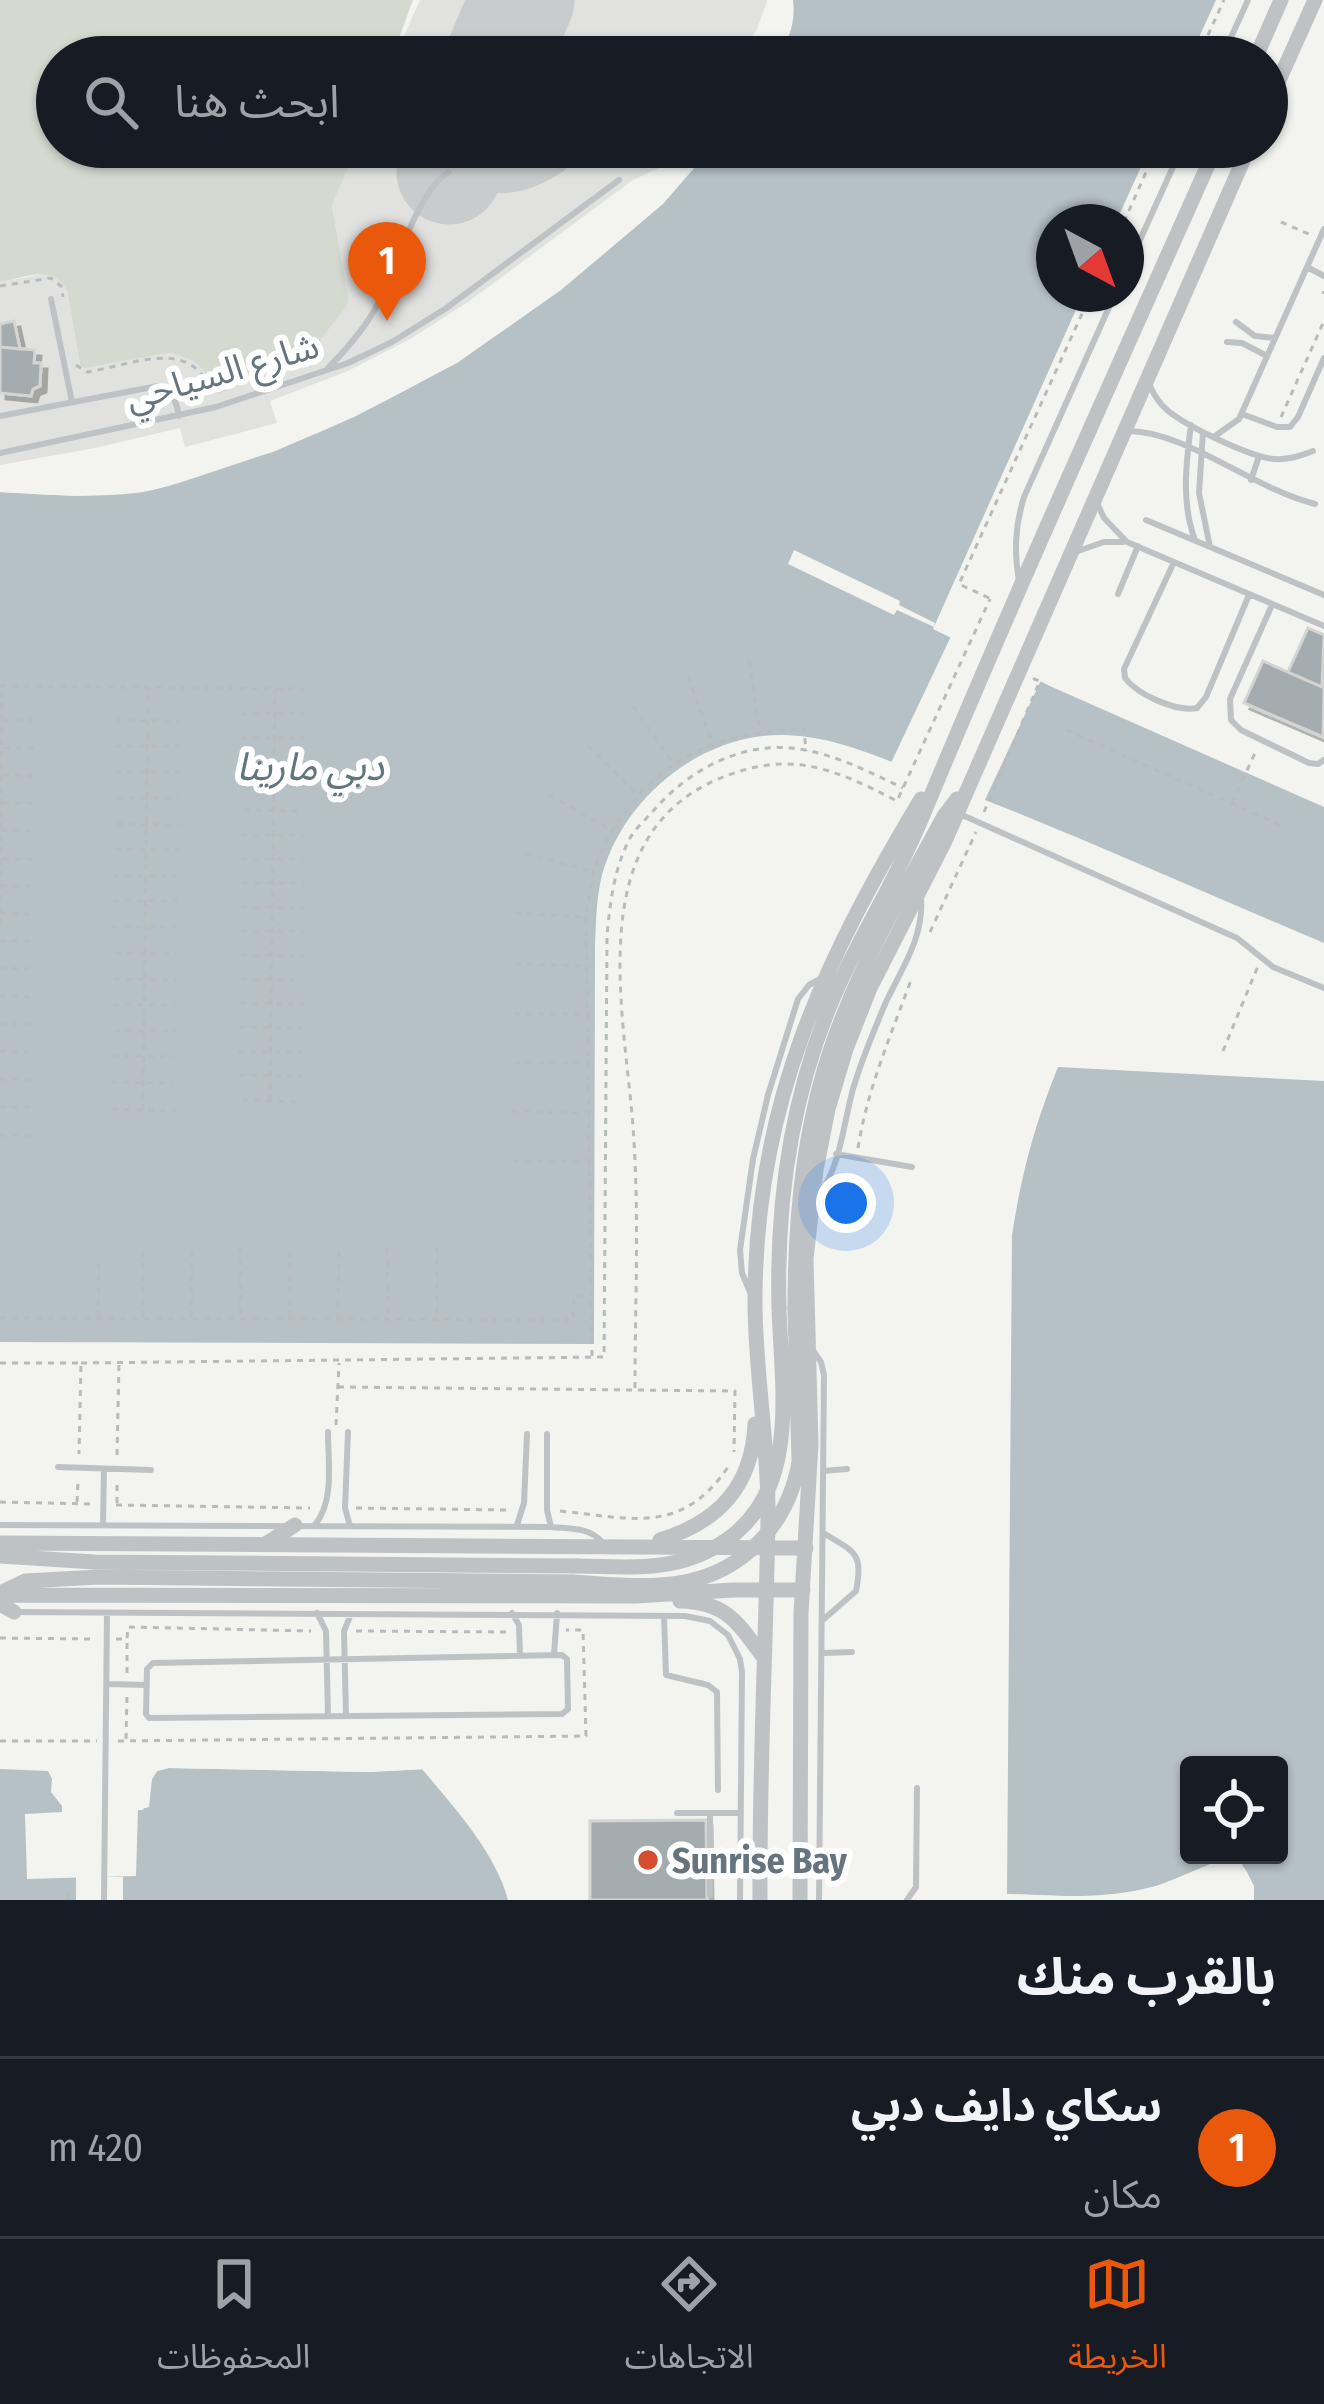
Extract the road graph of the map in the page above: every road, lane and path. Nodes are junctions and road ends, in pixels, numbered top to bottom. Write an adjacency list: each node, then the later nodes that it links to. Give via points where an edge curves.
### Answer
1 (1224, 0): 6 (path)
2 (1248, 0): 7 (lane)
3 (1281, 0): 5 (street)
4 (1315, 0): 9 (street)
5 (1272, 22): 8 (street); 9 (street, via 1289,28)
6 (1208, 36)
7 (1232, 36)
8 (1266, 36)
9 (1296, 43): 10 (street)
10 (1288, 61)
11 (1148, 168): 17 (path)
12 (1173, 168): 20 (lane)
13 (1207, 168): 63 (street)
14 (1241, 168): 37 (street)
15 (449, 172): 36 (lane, via 430,188 362,330)
16 (619, 180): 36 (lane, شارع السياحي, via 445,309)
17 (1132, 204)
18 (1281, 222): 21 (path)
19 (1324, 229): 21 (lane)
20 (1144, 231)
21 (1320, 238): 22 (lane)
22 (1307, 267): 23 (lane); 31 (lane)
23 (1324, 276)
24 (0, 286): 28 (path, via 51,278)
25 (51, 299): 38 (lane)
26 (1083, 312): 113 (path, via 959,584 990,599)
27 (1107, 312): 63 (lane, via 1018,514)
28 (67, 314)
29 (1324, 321): 44 (path)
30 (1236, 322): 31 (lane, via 1256,337)
31 (1275, 338): 33 (lane)
32 (1226, 342): 33 (lane)
33 (1267, 356): 40 (lane)
34 (1324, 358): 44 (lane, via 1295,423)
35 (75, 361): 39 (path, via 87,372 183,359 206,378)
36 (325, 371): 39 (lane, شارع السياحي)
37 (1148, 376): 43 (lane, via 1162,406); 45 (street)
38 (72, 402): 41 (lane); 42 (lane, via 158,386 173,396)
39 (216, 407): 42 (lane, شارع السياحي)
40 (1241, 414): 44 (lane); 47 (lane)
41 (0, 416)
42 (179, 416): 50 (lane, شارع السياحي)
43 (1191, 425): 46 (lane); 48 (lane)
44 (1277, 428)
45 (1123, 430): 48 (lane); 54 (street)
46 (1203, 431): 47 (lane); 51 (lane)
47 (1215, 436): 52 (lane)
48 (1188, 448): 51 (lane); 57 (lane)
49 (1313, 451): 52 (lane)
50 (0, 453)
51 (1200, 454): 53 (lane); 60 (lane)
52 (1259, 456): 53 (lane)
53 (1251, 480): 55 (lane)
54 (1095, 498): 58 (lane); 61 (street)
55 (1315, 503)
56 (1146, 520): 57 (lane)
57 (1195, 541): 60 (lane)
58 (1127, 542): 59 (lane); 61 (lane)
59 (1138, 546): 62 (lane); 64 (lane)
60 (1210, 547): 66 (lane)
61 (1071, 554): 70 (street)
62 (1174, 562): 65 (lane); 65 (lane, via 1124,670 1130,685 1152,696 1190,710 1203,703)
63 (1020, 586): 109 (street)
64 (1118, 594)
65 (1249, 595): 67 (lane)
66 (1324, 596)
67 (1273, 605): 68 (lane); 90 (lane, via 1228,706 1235,726)
68 (1324, 626)
69 (749, 661): 86 (path)
70 (1018, 674): 114 (street); 127 (path, via 1040,681)
71 (688, 676): 91 (path)
72 (1, 686): 73 (path); 80 (path)
73 (148, 688): 74 (path); 83 (path)
74 (275, 689): 75 (path); 77 (path)
75 (303, 689)
76 (632, 706): 103 (path)
77 (274, 713): 78 (path); 79 (path); 88 (path)
78 (304, 713)
79 (241, 714)
80 (1, 720): 81 (path); 96 (path)
81 (38, 720)
82 (116, 720): 83 (path)
83 (147, 720): 84 (path); 93 (path)
84 (179, 721)
85 (1066, 730): 122 (path)
86 (760, 734): 91 (path); 98 (path, via 804,728)
87 (241, 738): 88 (path)
88 (274, 738): 89 (path); 101 (path)
89 (305, 738)
90 (1261, 740): 99 (lane, via 1309,764); 122 (path)
91 (713, 744): 103 (path)
92 (115, 746): 93 (path)
93 (147, 746): 94 (path); 105 (path)
94 (179, 746)
95 (588, 746): 116 (path)
96 (1, 748): 97 (path); 107 (path)
97 (38, 748)
98 (806, 752): 113 (path); 271 (path, via 744,752 676,785 632,835 618,867 607,936 604,1358)
99 (1324, 760)
100 (242, 762): 101 (path)
101 (274, 763): 102 (path); 111 (path)
102 (306, 763)
103 (674, 764): 116 (path)
104 (115, 772): 105 (path)
105 (147, 772): 106 (path); 118 (path)
106 (179, 772)
107 (0, 775): 108 (path); 120 (path)
108 (37, 776)
109 (934, 784): 260 (street, via 811,1059 784,1182 778,1251); 278 (street, via 825,976 785,1080 757,1229)
110 (241, 786): 111 (path)
111 (274, 787): 112 (path); 124 (path)
112 (305, 787)
113 (903, 788): 277 (path, via 897,801 814,766 740,770 677,802 632,868 620,1002 634,1143)
114 (964, 794): 126 (street); 260 (street, via 944,816 841,1019 800,1182)
115 (549, 795): 134 (path)
116 (639, 796): 134 (path)
117 (117, 798): 118 (path)
118 (146, 798): 119 (path); 129 (path)
119 (179, 798)
120 (0, 803): 121 (path); 132 (path)
121 (38, 803)
122 (1232, 803): 131 (path)
123 (244, 810): 124 (path)
124 (273, 810): 125 (path); 136 (path)
125 (305, 811)
126 (957, 812): 127 (lane); 156 (street)
127 (980, 823): 176 (path); 183 (lane, via 1237,938)
128 (117, 824): 129 (path)
129 (146, 824): 130 (path); 139 (path)
130 (179, 825)
131 (1285, 827)
132 (0, 830): 133 (path); 142 (path)
133 (35, 831)
134 (613, 831): 147 (path)
135 (241, 835): 136 (path)
136 (273, 835): 137 (path); 145 (path)
137 (304, 835)
138 (115, 849): 139 (path)
139 (146, 850): 140 (path); 149 (path)
140 (179, 850)
141 (525, 854): 147 (path)
142 (0, 859): 143 (path); 154 (path)
143 (37, 859)
144 (241, 859): 145 (path)
145 (273, 859): 146 (path); 152 (path)
146 (303, 859)
147 (594, 871): 166 (path)
148 (113, 876): 149 (path)
149 (146, 876): 150 (path); 158 (path)
150 (177, 876)
151 (242, 883): 152 (path)
152 (273, 883): 153 (path); 161 (path)
153 (304, 883)
154 (0, 886): 155 (path); 163 (path)
155 (35, 886)
156 (921, 891): 245 (lane, via 917,938 873,1032); 250 (street, via 846,1049)
157 (113, 901): 158 (path)
158 (145, 901): 159 (path); 169 (path)
159 (178, 902)
160 (241, 907): 161 (path)
161 (272, 908): 162 (path); 172 (path)
162 (304, 908)
163 (0, 913): 165 (path); 167 (path)
164 (515, 913): 166 (path)
165 (35, 914)
166 (586, 917): 185 (path)
167 (0, 925)
168 (112, 927): 169 (path)
169 (145, 927): 170 (path); 178 (path)
170 (177, 927)
171 (241, 931): 172 (path)
172 (272, 931): 173 (path); 181 (path)
173 (304, 932)
174 (0, 941): 175 (path)
175 (34, 941)
176 (925, 944)
177 (115, 953): 178 (path)
178 (145, 953): 179 (path); 189 (path)
179 (177, 954)
180 (241, 955): 181 (path)
181 (272, 956): 182 (path); 191 (path)
182 (304, 956)
183 (1261, 958): 195 (lane); 215 (path)
184 (514, 964): 185 (path)
185 (587, 965): 205 (path)
186 (0, 968): 187 (path)
187 (35, 969)
188 (114, 979): 189 (path)
189 (144, 979): 192 (path); 202 (path)
190 (242, 979): 191 (path)
191 (271, 979): 193 (path); 199 (path)
192 (176, 980)
193 (302, 980)
194 (911, 980): 246 (path)
195 (1324, 988)
196 (0, 996): 197 (path)
197 (36, 997)
198 (240, 1003): 199 (path)
199 (271, 1004): 200 (path); 209 (path)
200 (303, 1004)
201 (113, 1005): 202 (path)
202 (144, 1005): 203 (path); 212 (path)
203 (176, 1005)
204 (514, 1014): 205 (path)
205 (588, 1014): 224 (path)
206 (0, 1024): 207 (path)
207 (34, 1024)
208 (239, 1027): 209 (path)
209 (271, 1028): 210 (path); 218 (path)
210 (302, 1028)
211 (114, 1031): 212 (path)
212 (144, 1031): 213 (path); 221 (path)
213 (176, 1031)
214 (0, 1051): 216 (path)
215 (1223, 1051)
216 (29, 1052)
217 (238, 1052): 218 (path)
218 (271, 1052): 219 (path); 226 (path)
219 (302, 1052)
220 (112, 1057): 221 (path)
221 (143, 1057): 222 (path); 231 (path)
222 (174, 1057)
223 (514, 1063): 224 (path)
224 (588, 1064): 242 (path)
225 (238, 1076): 226 (path)
226 (270, 1076): 227 (path); 234 (path)
227 (302, 1076)
228 (0, 1079): 229 (path)
229 (35, 1080)
230 (111, 1082): 231 (path)
231 (143, 1083): 232 (path); 239 (path)
232 (174, 1083)
233 (242, 1100): 234 (path)
234 (270, 1101): 235 (path)
235 (300, 1102)
236 (0, 1107): 237 (path)
237 (33, 1107)
238 (112, 1109): 239 (path)
239 (143, 1110): 240 (path)
240 (176, 1111)
241 (512, 1111): 242 (path)
242 (588, 1113): 248 (path)
243 (0, 1136): 244 (path)
244 (35, 1136)
245 (836, 1154): 246 (lane); 250 (lane)
246 (857, 1157): 249 (lane)
247 (513, 1161): 248 (path)
248 (588, 1161): 259 (path)
249 (912, 1167)
250 (812, 1201): 270 (street)
251 (240, 1246): 265 (path)
252 (339, 1246): 267 (path)
253 (143, 1247): 264 (path)
254 (192, 1247): 262 (path)
255 (437, 1247): 269 (path)
256 (290, 1248): 266 (path)
257 (388, 1248): 268 (path)
258 (99, 1256): 263 (path)
259 (591, 1295): 269 (path, via 574,1297 573,1319); 271 (path)
260 (787, 1307): 313 (street, bridge, via 781,1442 757,1511 711,1550 678,1562)
261 (0, 1318): 263 (path)
262 (191, 1318): 264 (path); 265 (path)
263 (98, 1319): 264 (path)
264 (143, 1319)
265 (242, 1319): 266 (path)
266 (290, 1319): 267 (path)
267 (338, 1320): 268 (path)
268 (388, 1320): 269 (path)
269 (437, 1320)
270 (808, 1346): 289 (lane, via 823,1368); 311 (street)
271 (592, 1358): 272 (path)
272 (339, 1361): 275 (path); 276 (path)
273 (0, 1363): 274 (path)
274 (81, 1364): 275 (path); 284 (path)
275 (119, 1364): 286 (path)
276 (338, 1387): 277 (path); 279 (path)
277 (635, 1390): 297 (path, via 735,1391 735,1445 722,1476 686,1508 659,1518)
278 (761, 1405): 309 (street, via 748,1467 731,1496 685,1532); 310 (street)
279 (332, 1432): 294 (lane)
280 (348, 1432): 295 (lane)
281 (527, 1434): 296 (lane)
282 (547, 1435): 297 (lane)
283 (58, 1467): 284 (lane)
284 (79, 1468): 285 (lane); 291 (path)
285 (104, 1469): 286 (lane); 292 (lane)
286 (117, 1469): 288 (lane); 293 (path)
287 (848, 1469): 289 (lane)
288 (151, 1470)
289 (824, 1471): 305 (lane)
290 (0, 1502): 291 (path)
291 (76, 1504): 292 (path)
292 (103, 1504): 293 (path); 299 (lane)
293 (117, 1505): 294 (path)
294 (326, 1508): 300 (lane)
295 (345, 1508): 296 (path); 301 (lane)
296 (523, 1510): 302 (lane)
297 (547, 1510): 303 (lane)
298 (295, 1525): 299 (lane); 300 (lane); 307 (street)
299 (103, 1526): 304 (lane)
300 (314, 1526): 301 (lane)
301 (350, 1526): 302 (lane)
302 (516, 1527): 303 (lane)
303 (551, 1527): 308 (lane, via 590,1532)
304 (0, 1528): 306 (street)
305 (823, 1532): 327 (lane); 327 (lane, via 859,1561 856,1591)
306 (7, 1543): 307 (street)
307 (266, 1544): 308 (street)
308 (605, 1545): 309 (street)
309 (644, 1545): 310 (street)
310 (767, 1547): 311 (street); 314 (street)
311 (806, 1548): 315 (street)
312 (0, 1556): 313 (street)
313 (574, 1574): 316 (street, via 99,1577 25,1581)
314 (765, 1590): 315 (street); 318 (street); 332 (street)
315 (803, 1590): 350 (street)
316 (0, 1594): 317 (street)
317 (419, 1596): 318 (street); 323 (street)
318 (636, 1596): 332 (street, via 717,1607)
319 (4, 1610): 320 (lane)
320 (107, 1612): 321 (lane); 335 (lane)
321 (317, 1613): 322 (lane); 333 (lane)
322 (352, 1613): 323 (lane); 334 (lane)
323 (394, 1613): 324 (lane)
324 (512, 1613): 325 (lane); 331 (lane)
325 (557, 1613): 326 (lane); 330 (lane)
326 (664, 1615): 340 (lane, via 666,1676 717,1692); 343 (lane, via 710,1622 736,1646)
327 (822, 1622): 329 (lane)
328 (852, 1652): 329 (lane)
329 (823, 1653): 351 (lane)
330 (554, 1655): 331 (lane); 338 (lane, via 567,1659 564,1714)
331 (520, 1656): 334 (lane)
332 (764, 1659): 349 (street)
333 (327, 1660): 334 (lane); 336 (lane, via 153,1663); 337 (lane)
334 (345, 1660): 338 (lane)
335 (106, 1684): 336 (lane); 347 (lane)
336 (146, 1685): 337 (lane, via 149,1718)
337 (328, 1716): 338 (lane)
338 (346, 1716)
339 (917, 1789): 352 (lane, via 916,1887)
340 (718, 1790)
341 (677, 1813): 342 (lane)
342 (710, 1813): 343 (lane); 345 (lane)
343 (740, 1813): 348 (lane)
344 (68, 1887): 346 (path)
345 (710, 1895)
346 (68, 1900)
347 (104, 1900)
348 (740, 1900)
349 (760, 1900)
350 (800, 1900)
351 (819, 1900)
352 (907, 1900)

